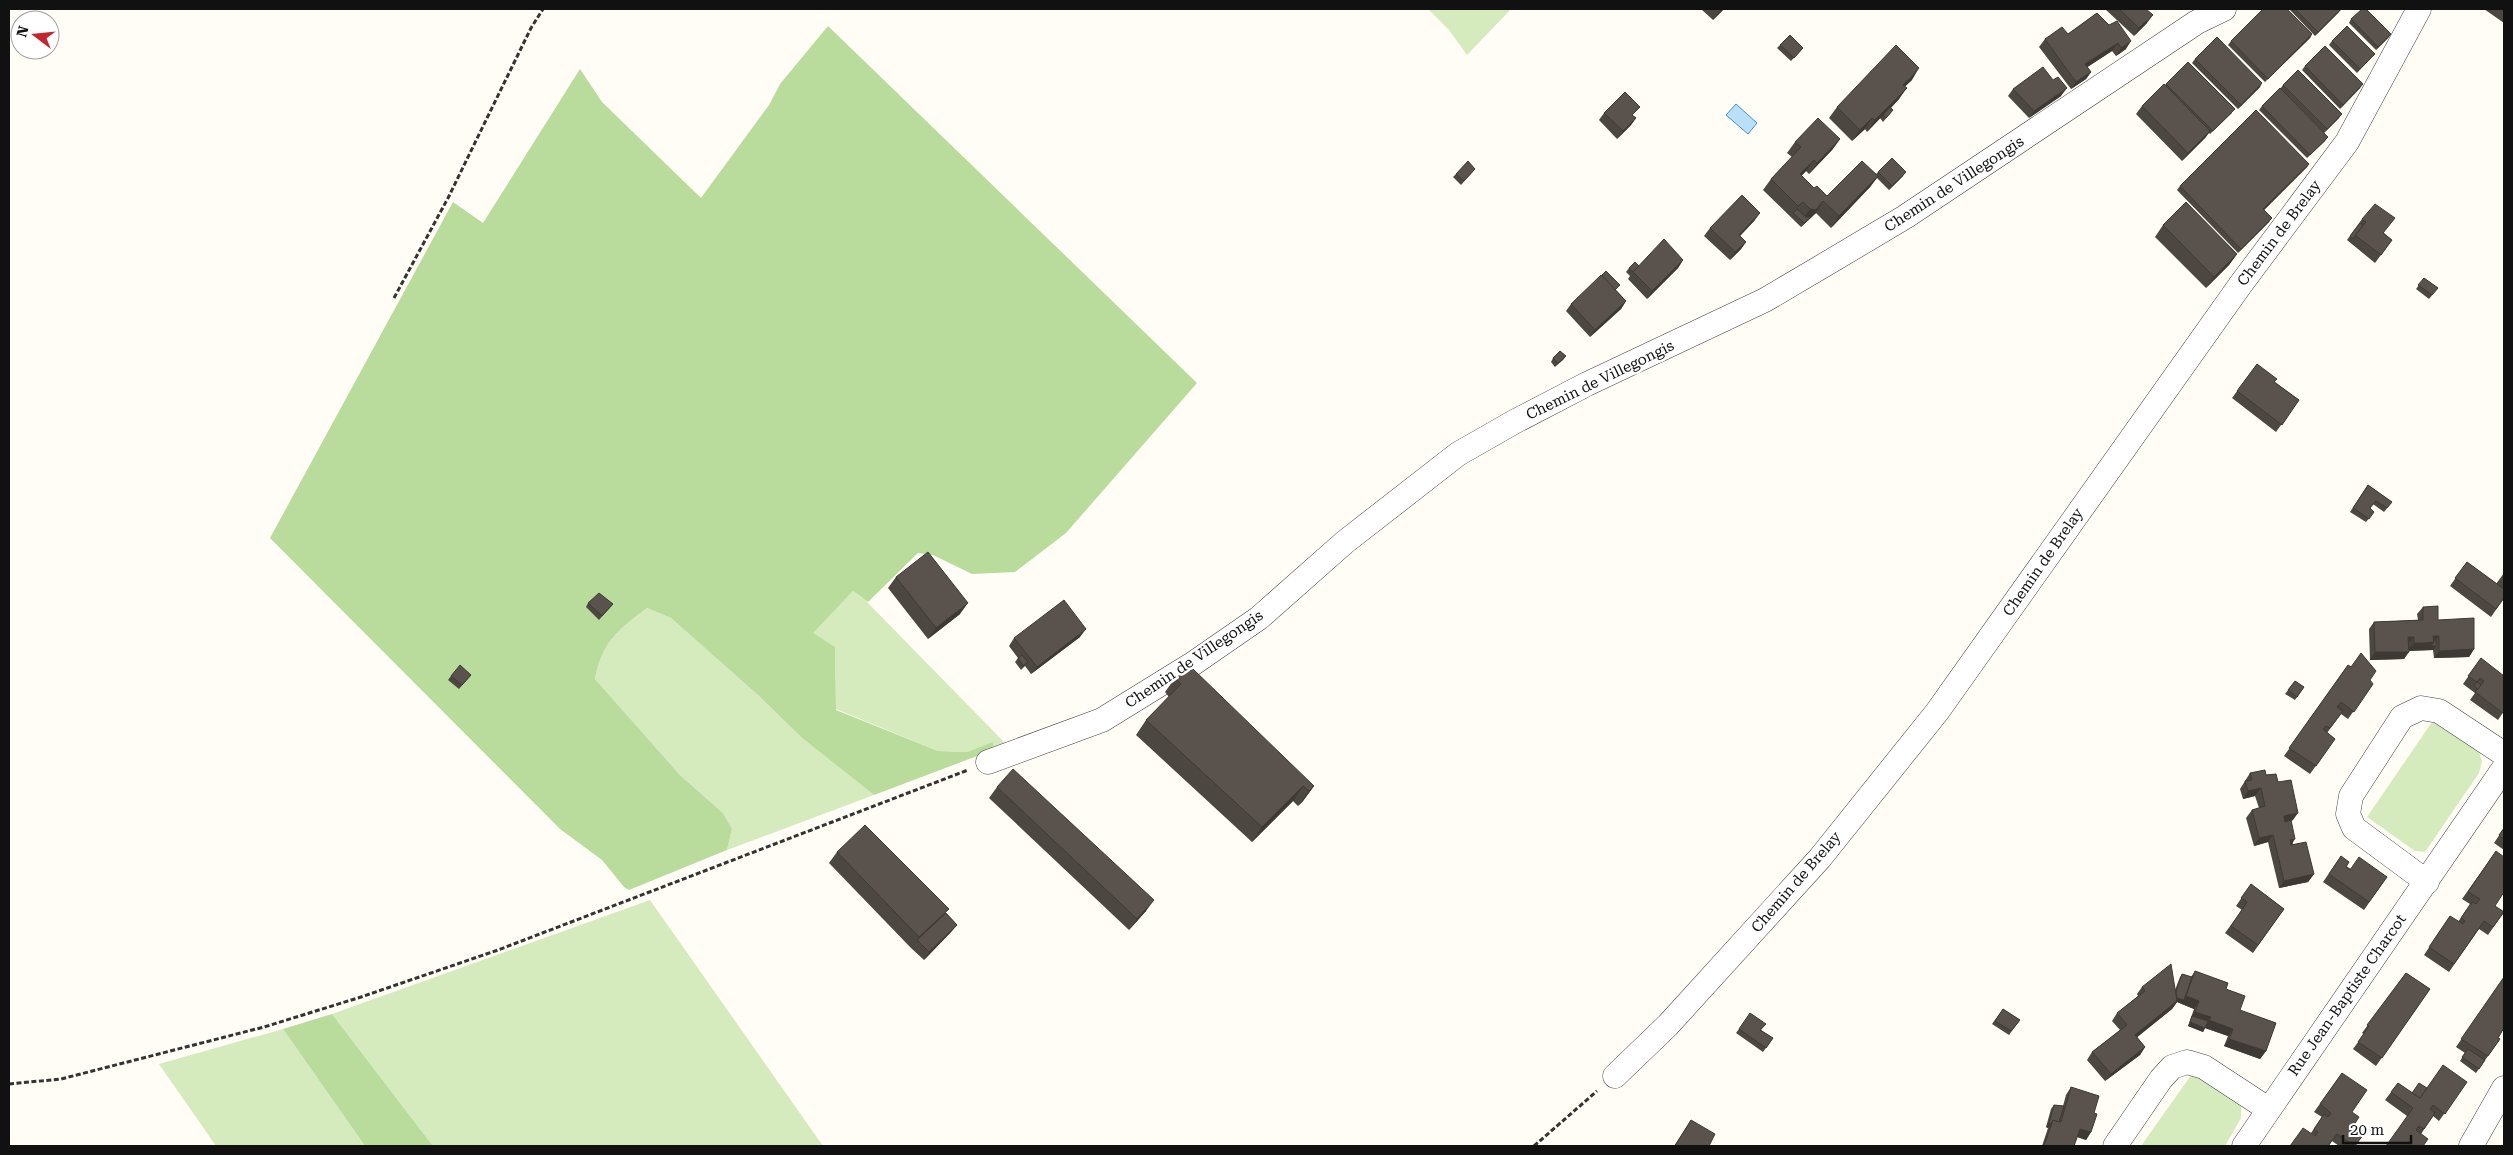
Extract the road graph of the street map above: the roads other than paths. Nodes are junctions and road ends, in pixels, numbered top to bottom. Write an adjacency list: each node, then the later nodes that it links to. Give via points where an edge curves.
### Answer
1 (2224, 9): 4 (street, Chemin de Villegongis, via 2197,22 1905,217 1766,300 1587,384 1458,454 1345,542 1259,618 1102,720)
2 (2419, 9): 7 (street, Chemin de Brelay, via 2347,142 2235,292 1937,712 1820,858 1668,1024)
3 (2504, 754): 6 (street, via 2439,711 2421,708 2402,717 2351,796 2348,814 2354,828)
4 (988, 762)
5 (2504, 768): 6 (street, Rue Jean-Baptiste Charcot)
6 (2427, 882): 9 (street, Rue Jean-Baptiste Charcot)
7 (1615, 1076)
8 (2504, 1088): 12 (street)
9 (2268, 1109): 10 (street, via 2204,1067 2187,1062 2172,1066); 11 (street, Rue Jean-Baptiste Charcot)
10 (2115, 1146)
11 (2244, 1146)
12 (2471, 1146)

